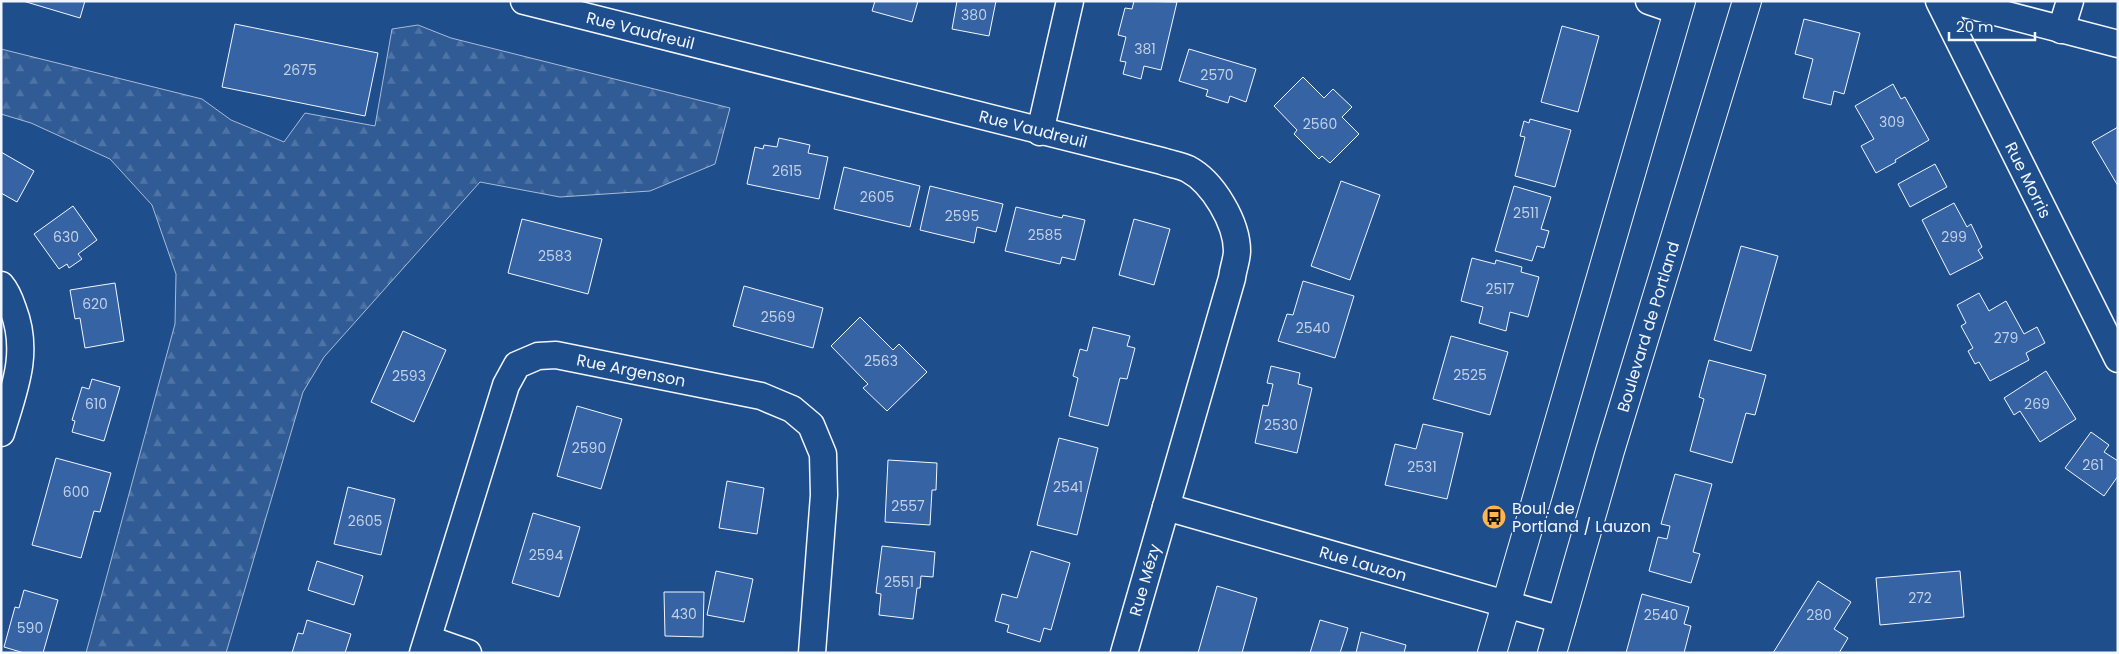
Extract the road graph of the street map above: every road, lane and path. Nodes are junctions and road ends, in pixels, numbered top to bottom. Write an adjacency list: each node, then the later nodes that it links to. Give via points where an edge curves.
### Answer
1 (524, 1): 11 (street, Rue Vaudreuil)
2 (1070, 1): 11 (street)
3 (1649, 1): 8 (street)
4 (1747, 1): 17 (main road, Boulevard de Portland)
5 (1939, 1): 13 (street, Rue Morris)
6 (1953, 1): 9 (street)
7 (2070, 1): 9 (street)
8 (1680, 6): 16 (main road)
9 (2061, 30): 10 (street)
10 (2118, 44)
11 (1040, 132): 15 (street, Rue Vaudreuil, via 1188,170 1209,186 1222,203 1231,224 1237,250 1232,278)
12 (1, 285): 14 (street, via 18,322 21,346 20,371)
13 (2118, 359)
14 (1, 433)
15 (1166, 507): 16 (street, Rue Lauzon); 21 (street, Rue Mézy)
16 (1506, 604): 17 (street, Rue Lauzon); 22 (main road)
17 (1562, 620): 23 (main road, Boulevard de Portland)
18 (425, 646): 19 (street); 20 (street, Rue Argenson, via 506,385 517,365 538,356 556,354 761,396 792,409 812,425 823,454 824,495)
19 (468, 653)
20 (812, 653)
21 (1124, 653)
22 (1492, 653)
23 (1552, 653)

